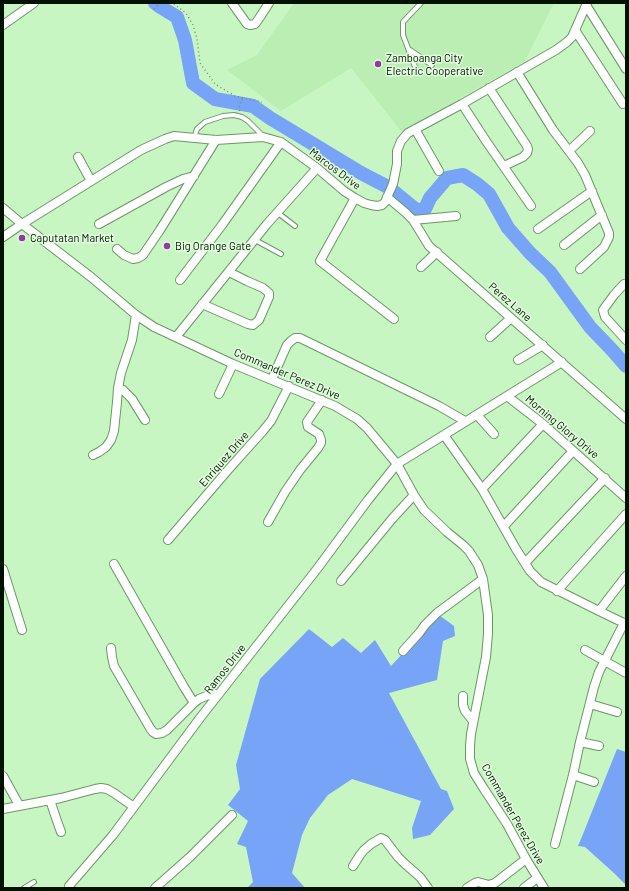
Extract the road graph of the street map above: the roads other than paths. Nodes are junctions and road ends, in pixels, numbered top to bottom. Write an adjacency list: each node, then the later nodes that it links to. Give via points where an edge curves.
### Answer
1 (34, 3): 6 (street)
2 (232, 3): 3 (street, via 246,24 250,25 255,24)
3 (269, 3)
4 (421, 3): 8 (lane, via 403,22 403,35)
5 (587, 4): 7 (street); 10 (street)
6 (3, 25)
7 (575, 30): 12 (street, via 568,42); 15 (street)
8 (409, 50): 9 (lane); 11 (lane)
9 (432, 65)
10 (626, 69)
11 (418, 72)
12 (517, 72): 13 (street); 22 (street)
13 (489, 88): 14 (street); 24 (street, via 528,149 523,157)
14 (462, 104): 16 (street); 24 (street)
15 (623, 104)
16 (415, 129): 26 (street); 30 (street, via 401,141 397,151 393,184)
17 (590, 130): 22 (street)
18 (263, 137): 19 (lane, via 248,121 234,115 205,122 197,129); 20 (street, Marcos Drive); 21 (street, Marcos Drive)
19 (194, 138): 20 (street, Marcos Drive); 28 (street, Marcos Drive, via 174,136 165,139 142,150)
20 (216, 140): 27 (street)
21 (280, 142): 25 (street, Marcos Drive); 51 (street)
22 (569, 151): 29 (street)
23 (78, 157): 28 (street)
24 (504, 166): 32 (street)
25 (317, 168): 31 (street, Marcos Drive); 34 (street)
26 (439, 171)
27 (194, 176): 39 (street, via 183,179); 45 (street, via 143,255 133,259)
28 (91, 182): 38 (street, Marcos Drive)
29 (592, 191): 35 (street); 41 (street)
30 (388, 195): 31 (street, Marcos Drive, via 385,202 377,206); 37 (street, Perez Lane)
31 (355, 198): 56 (street, via 320,261)
32 (530, 206)
33 (3, 208): 38 (street, Commander Perez Drive)
34 (278, 212): 40 (lane); 43 (street)
35 (602, 215): 44 (street); 49 (street, via 609,237 604,247)
36 (456, 216): 37 (street)
37 (413, 220): 46 (street, Perez Lane, via 429,246)
38 (22, 224): 42 (street, Marcos Drive); 54 (street, Commander Perez Drive)
39 (99, 224)
40 (295, 226)
41 (538, 229)
42 (3, 237)
43 (255, 240): 47 (lane); 50 (street)
44 (564, 245)
45 (117, 249)
46 (437, 252): 48 (street); 55 (street, Perez Lane)
47 (281, 254)
48 (421, 267)
49 (580, 269)
50 (229, 272): 53 (street); 53 (street, via 269,293 259,320 253,325 248,324)
51 (180, 280)
52 (625, 283): 59 (street, via 603,310 605,317)
53 (202, 304): 57 (street)
54 (136, 314): 57 (street, Commander Perez Drive, via 154,327); 66 (street, via 132,340)
55 (511, 318): 58 (street); 60 (street, Perez Lane)
56 (394, 319)
57 (176, 337): 63 (street, Commander Perez Drive)
58 (490, 338)
59 (626, 340)
60 (544, 346): 61 (street); 62 (street, Perez Lane)
61 (518, 360)
62 (562, 362): 68 (street); 71 (street, Perez Lane)
63 (233, 364): 64 (street, Commander Perez Drive); 67 (street)
64 (272, 379): 65 (street, Commander Perez Drive); 73 (street, via 287,345 295,338 300,338)
65 (289, 386): 69 (street, Commander Perez Drive); 87 (street, Enriquez Drive, via 271,421)
66 (118, 388): 72 (street, via 132,399); 78 (street, via 111,440 106,447)
67 (219, 394)
68 (508, 396): 70 (street, Morning Glory Drive); 74 (street, Morning Glory Drive)
69 (322, 400): 79 (street, Commander Perez Drive, via 368,428); 85 (street, via 307,422 308,427 319,434 321,443 285,492)
70 (477, 415): 73 (street, Morning Glory Drive); 75 (street)
71 (626, 419)
72 (145, 420)
73 (465, 421): 76 (street, Morning Glory Drive)
74 (543, 424): 77 (street, Morning Glory Drive); 81 (street)
75 (494, 434)
76 (444, 435): 79 (street, Morning Glory Drive); 81 (street)
77 (573, 451): 80 (street, Morning Glory Drive); 86 (street)
78 (93, 454)
79 (397, 464): 82 (street, Commander Perez Drive); 103 (street, Ramos Drive)
80 (605, 478): 83 (street, Morning Glory Drive); 88 (street)
81 (482, 489): 86 (street)
82 (414, 495): 92 (street, Commander Perez Drive, via 424,510 469,551); 93 (street)
83 (626, 498)
84 (626, 514): 94 (street)
85 (268, 522)
86 (504, 526): 88 (street)
87 (168, 540)
88 (525, 563): 94 (street, via 537,579)
89 (114, 564): 105 (street)
90 (3, 569): 97 (street)
91 (626, 576): 95 (street)
92 (483, 579): 100 (street, via 438,613); 108 (street, Commander Perez Drive, via 488,615 488,641)
93 (341, 581)
94 (557, 591): 95 (street)
95 (598, 611): 96 (street)
96 (625, 623): 101 (street)
97 (22, 630)
98 (111, 648): 105 (street, via 114,666 153,732 159,734 167,730)
99 (585, 650): 101 (street)
100 (403, 651)
101 (604, 661): 102 (street); 106 (street)
102 (626, 673)
103 (219, 694): 105 (street, via 211,694); 116 (street, Ramos Drive)
104 (463, 696): 108 (street, via 465,711)
105 (194, 703)
106 (590, 704): 107 (street); 109 (street)
107 (617, 712)
108 (473, 721): 121 (street, Commander Perez Drive, via 470,758 474,773 507,824)
109 (580, 742): 110 (street); 111 (street)
110 (600, 746)
111 (573, 775): 113 (street); 120 (street)
112 (3, 776): 115 (street)
113 (594, 782)
114 (50, 800): 115 (street); 116 (street, via 101,788 114,793); 119 (street)
115 (19, 805): 117 (street)
116 (134, 807): 125 (street, Ramos Drive)
117 (3, 809)
118 (232, 815): 127 (street)
119 (62, 832)
120 (555, 844)
121 (526, 860): 123 (street, Commander Perez Drive); 129 (street, via 495,883 478,882)
122 (354, 866): 128 (street, via 364,850 381,838)
123 (538, 878): 130 (street); 131 (street, Commander Perez Drive)
124 (34, 882): 126 (lane)
125 (68, 886)
126 (24, 888)
127 (155, 888)
128 (428, 888)
129 (467, 888)
130 (524, 888)
131 (544, 888)

